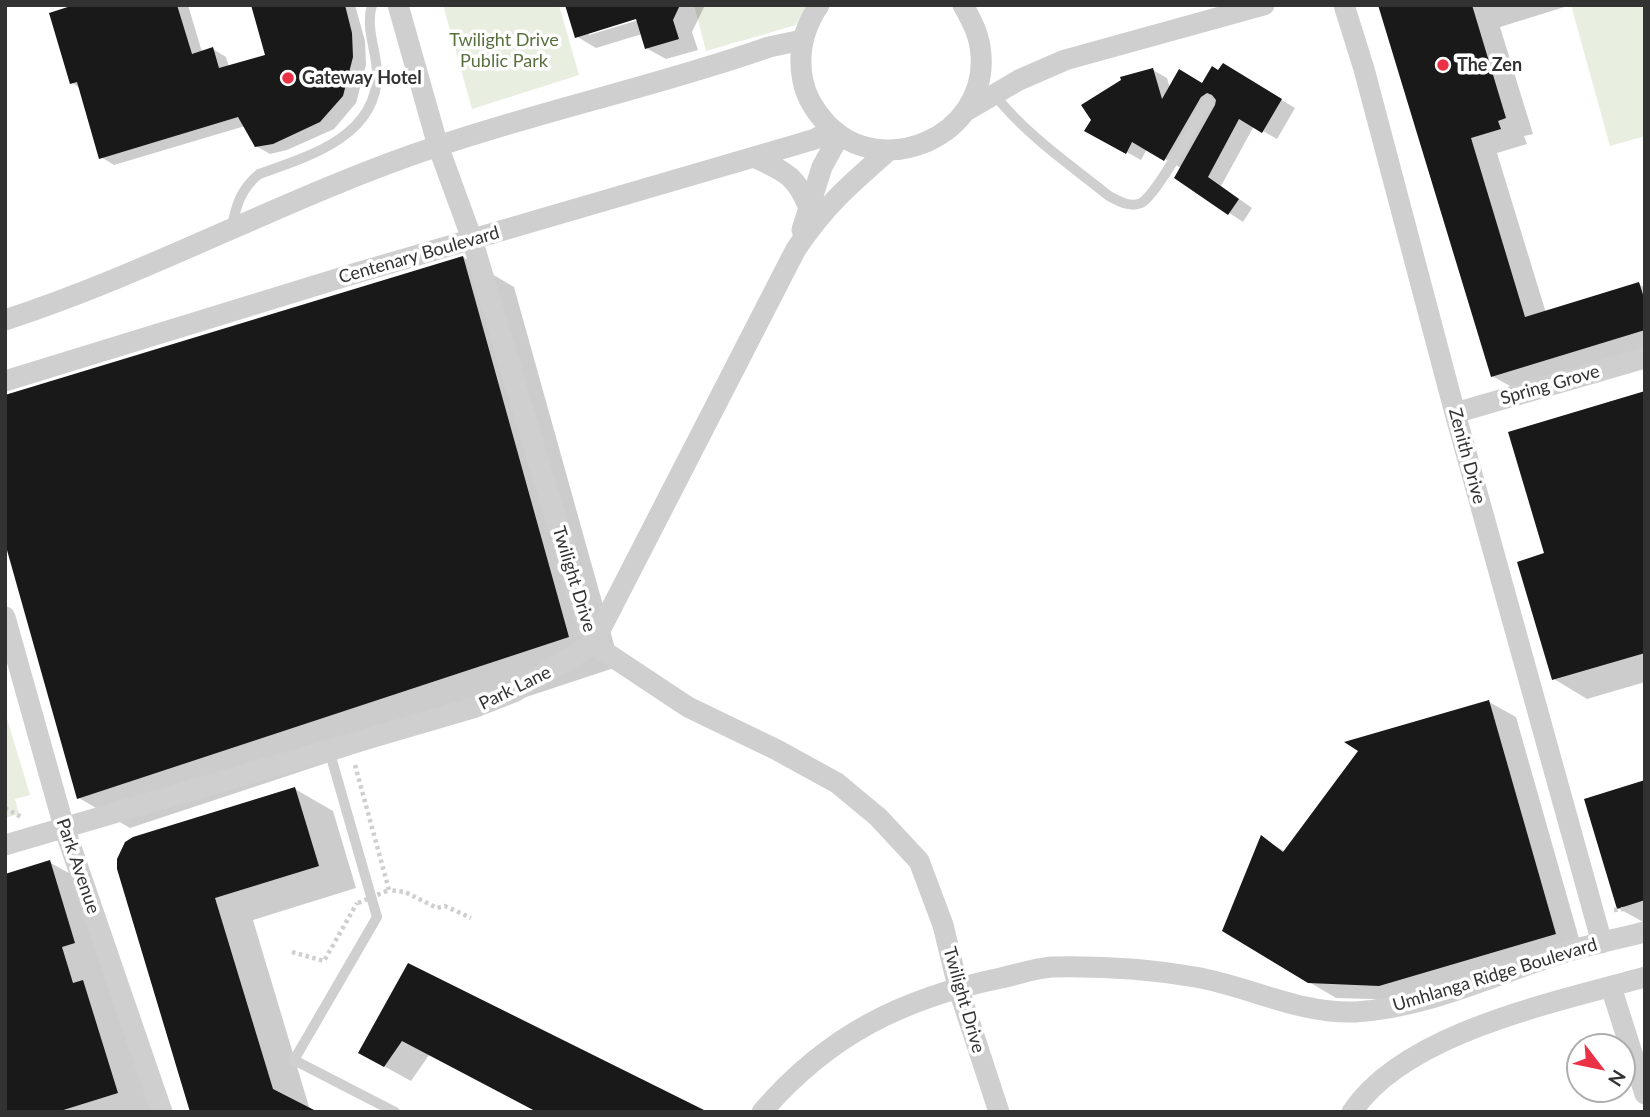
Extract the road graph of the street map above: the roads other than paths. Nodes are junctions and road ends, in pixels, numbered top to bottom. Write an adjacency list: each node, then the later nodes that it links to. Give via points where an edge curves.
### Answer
1 (372, 5): 16 (lane, via 377,75 364,115 353,129 320,152 259,174 240,195)
2 (398, 5): 12 (street, Twilight Drive)
3 (820, 5): 7 (street)
4 (963, 5): 10 (street, via 976,27 981,56 978,84)
5 (1264, 5): 8 (street, via 1065,61)
6 (1344, 5): 22 (street, Zenith Drive)
7 (802, 40): 11 (street, via 800,66 805,91 817,114); 12 (street)
8 (995, 94): 9 (lane, via 1036,138 1110,196 1134,205 1146,199 1159,182); 10 (street)
9 (1208, 102)
10 (967, 111): 13 (street, via 945,133 917,148)
11 (836, 133): 13 (street); 14 (street, Centenary Boulevard); 15 (street)
12 (438, 146): 16 (street); 17 (street, Twilight Drive)
13 (887, 152): 18 (street, via 838,194)
14 (754, 157): 15 (street, via 793,178); 17 (street, Centenary Boulevard)
15 (809, 208): 18 (street)
16 (232, 227): 19 (street, via 68,299)
17 (472, 239): 21 (street, Centenary Boulevard); 24 (street, Twilight Drive)
18 (796, 249): 24 (street)
19 (5, 320)
20 (1645, 358): 22 (street, Spring Grove)
21 (5, 381)
22 (1455, 413): 29 (street, Zenith Drive)
23 (5, 617): 26 (street, Park Avenue)
24 (593, 644): 25 (street, Park Lane, via 514,692); 31 (street, Twilight Drive, via 688,707 837,783 878,817 919,861 943,925)
25 (339, 747): 26 (street, Park Lane); 35 (lane, via 377,917 294,1060)
26 (64, 827): 27 (street, Park Lane); 34 (street, Park Avenue)
27 (5, 845)
28 (1645, 932): 29 (street, Umhlanga Ridge Boulevard)
29 (1602, 943): 31 (street, Umhlanga Ridge Boulevard, via 1408,1004 1355,1012 1313,1010 1198,977 1126,968 1050,967)
30 (1645, 977): 32 (street)
31 (958, 986): 36 (street, Umhlanga Ridge Boulevard, via 917,1000 814,1058); 37 (street, Twilight Drive)
32 (1611, 987): 33 (street); 38 (street, via 1433,1045 1390,1073)
33 (1645, 1094)
34 (162, 1112)
35 (395, 1112)
36 (762, 1112)
37 (999, 1112)
38 (1352, 1112)

